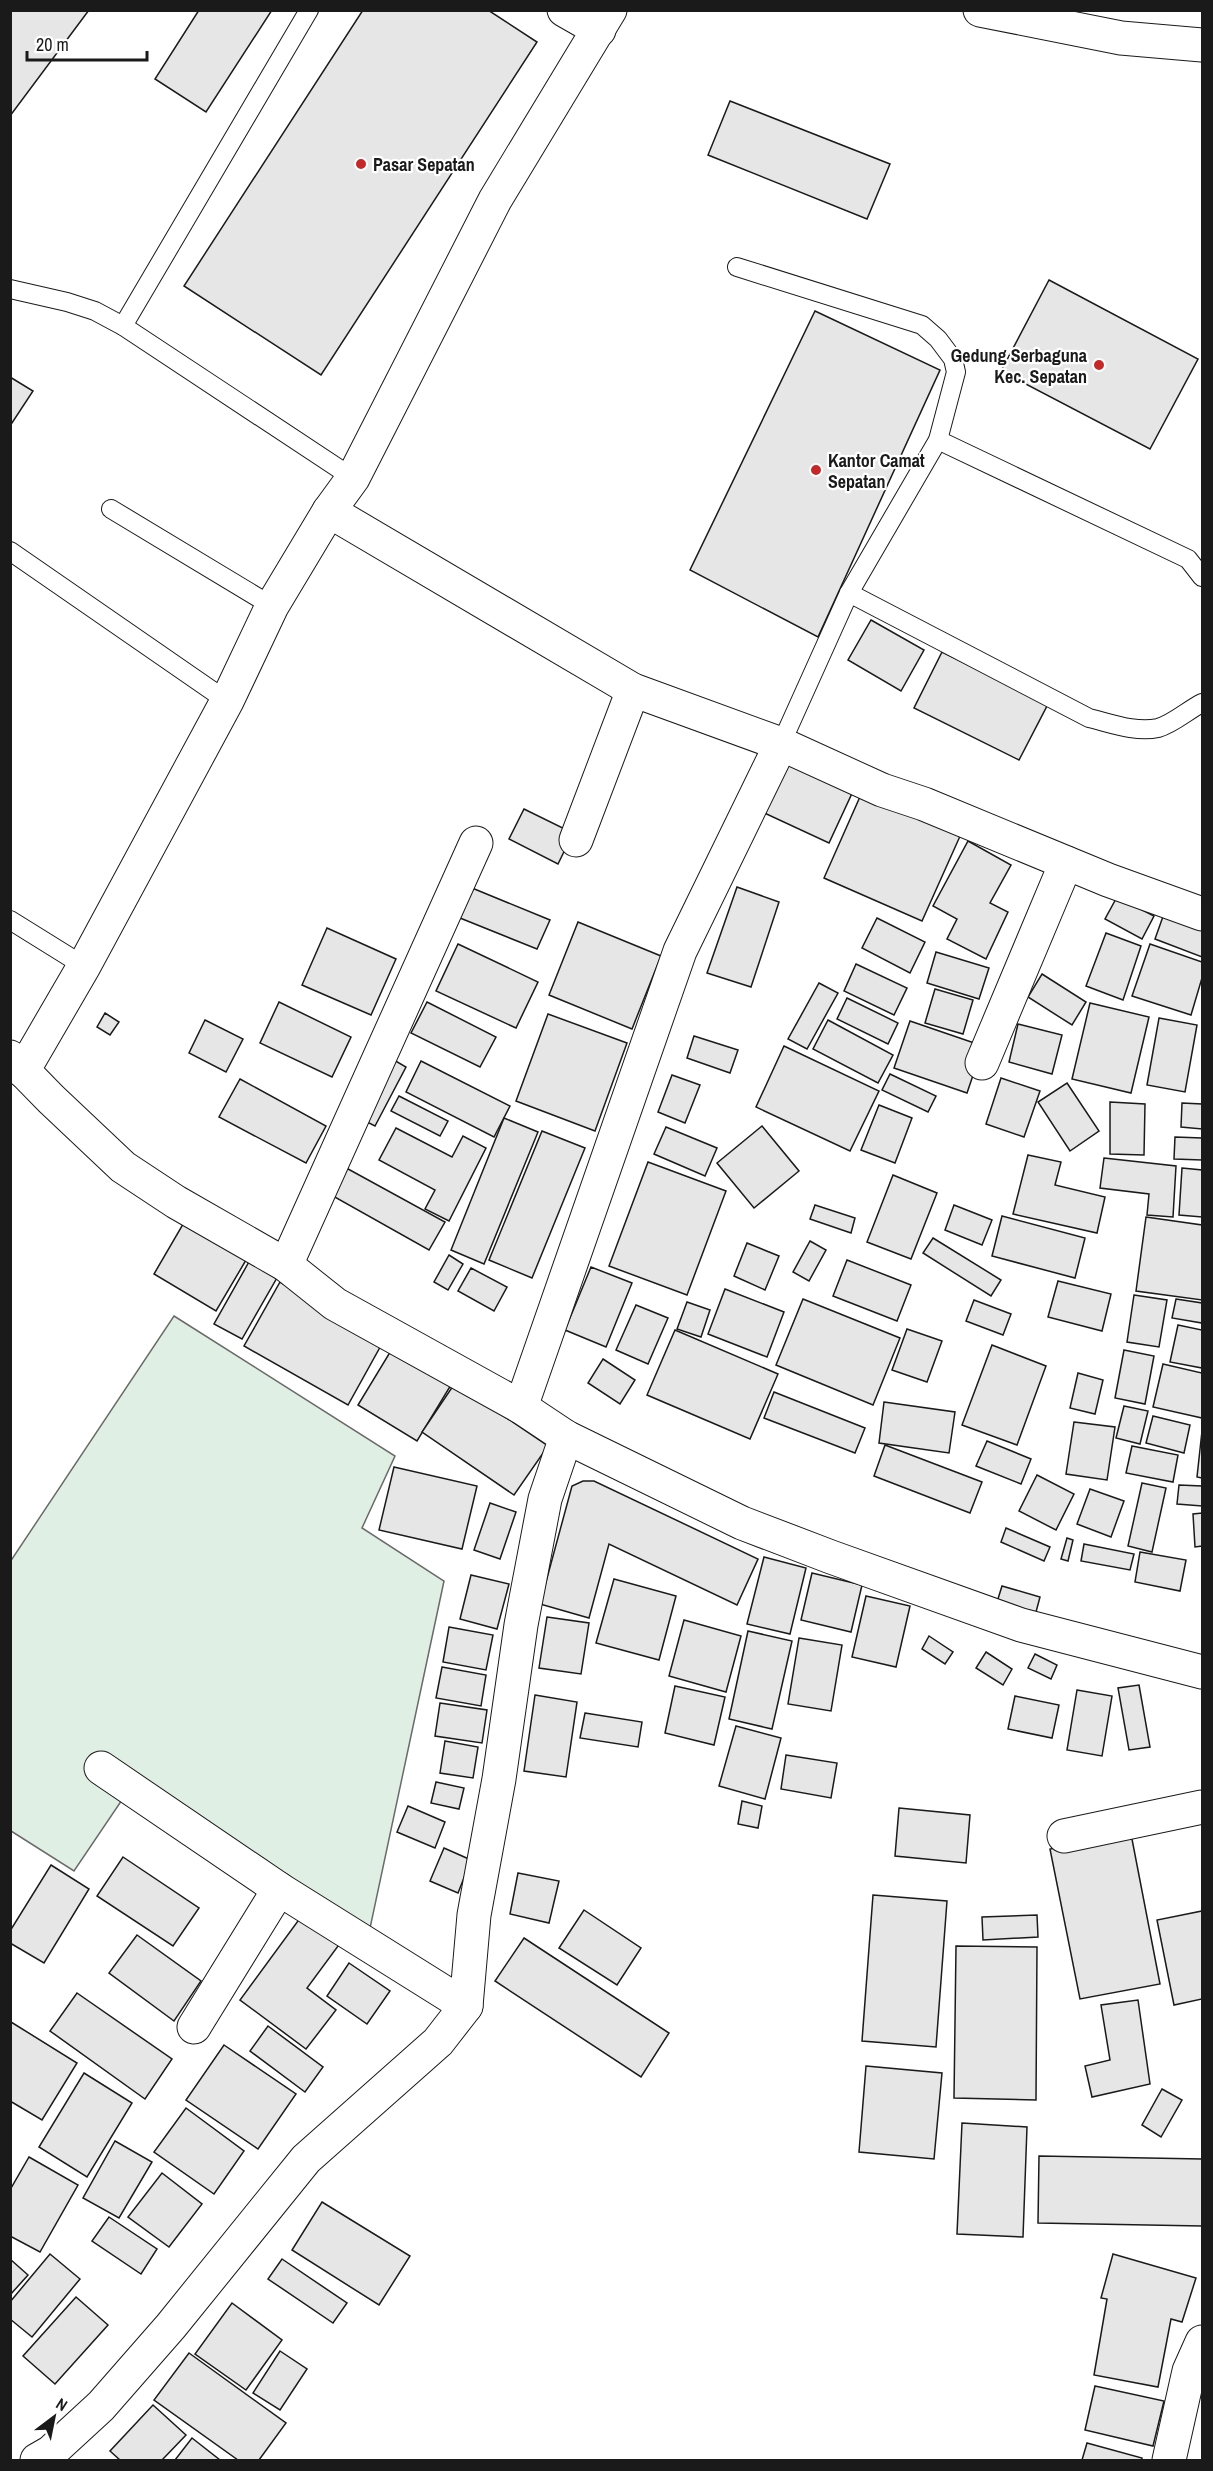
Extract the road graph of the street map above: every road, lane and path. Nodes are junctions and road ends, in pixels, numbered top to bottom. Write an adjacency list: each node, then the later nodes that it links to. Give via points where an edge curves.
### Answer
1 (309, 10): 8 (lane)
2 (564, 10): 4 (street)
3 (980, 10): 5 (street, via 1121,38)
4 (604, 20): 10 (street, via 495,200)
5 (1203, 45)
6 (737, 267): 9 (lane, via 922,325 948,352 956,372)
7 (10, 289): 8 (lane, via 67,302)
8 (123, 326): 10 (lane)
9 (938, 440): 14 (lane, via 1188,559); 15 (lane)
10 (353, 478): 12 (street)
11 (111, 509): 16 (lane)
12 (329, 510): 16 (street); 17 (street)
13 (10, 551): 18 (lane)
14 (1203, 577)
15 (849, 593): 19 (lane, via 1089,718 1126,727 1160,728); 20 (lane)
16 (272, 606): 18 (street)
17 (633, 690): 20 (street); 21 (street)
18 (227, 701): 26 (street)
19 (1203, 703)
20 (781, 744): 23 (street, via 882,790); 30 (street, via 680,951)
21 (576, 840)
22 (476, 843): 29 (street)
23 (1066, 863): 24 (street); 28 (street)
24 (1203, 914)
25 (10, 920): 26 (lane)
26 (84, 966): 27 (street)
27 (17, 1064): 29 (street, via 123,1167)
28 (982, 1064)
29 (286, 1265): 30 (street, via 335,1304)
30 (521, 1407): 31 (street)
31 (566, 1437): 32 (street, via 742,1523 831,1557 1021,1625); 37 (street, via 545,1499 521,1625 474,1915)
32 (1203, 1672)
33 (100, 1768): 36 (street)
34 (1203, 1807): 35 (street)
35 (1064, 1836)
36 (279, 1889): 37 (street); 38 (street)
37 (466, 2006): 40 (street, via 438,2042 306,2159 101,2406)
38 (194, 2027)
39 (1203, 2342): 41 (street, via 1189,2371)
40 (37, 2460)
41 (1169, 2460)

